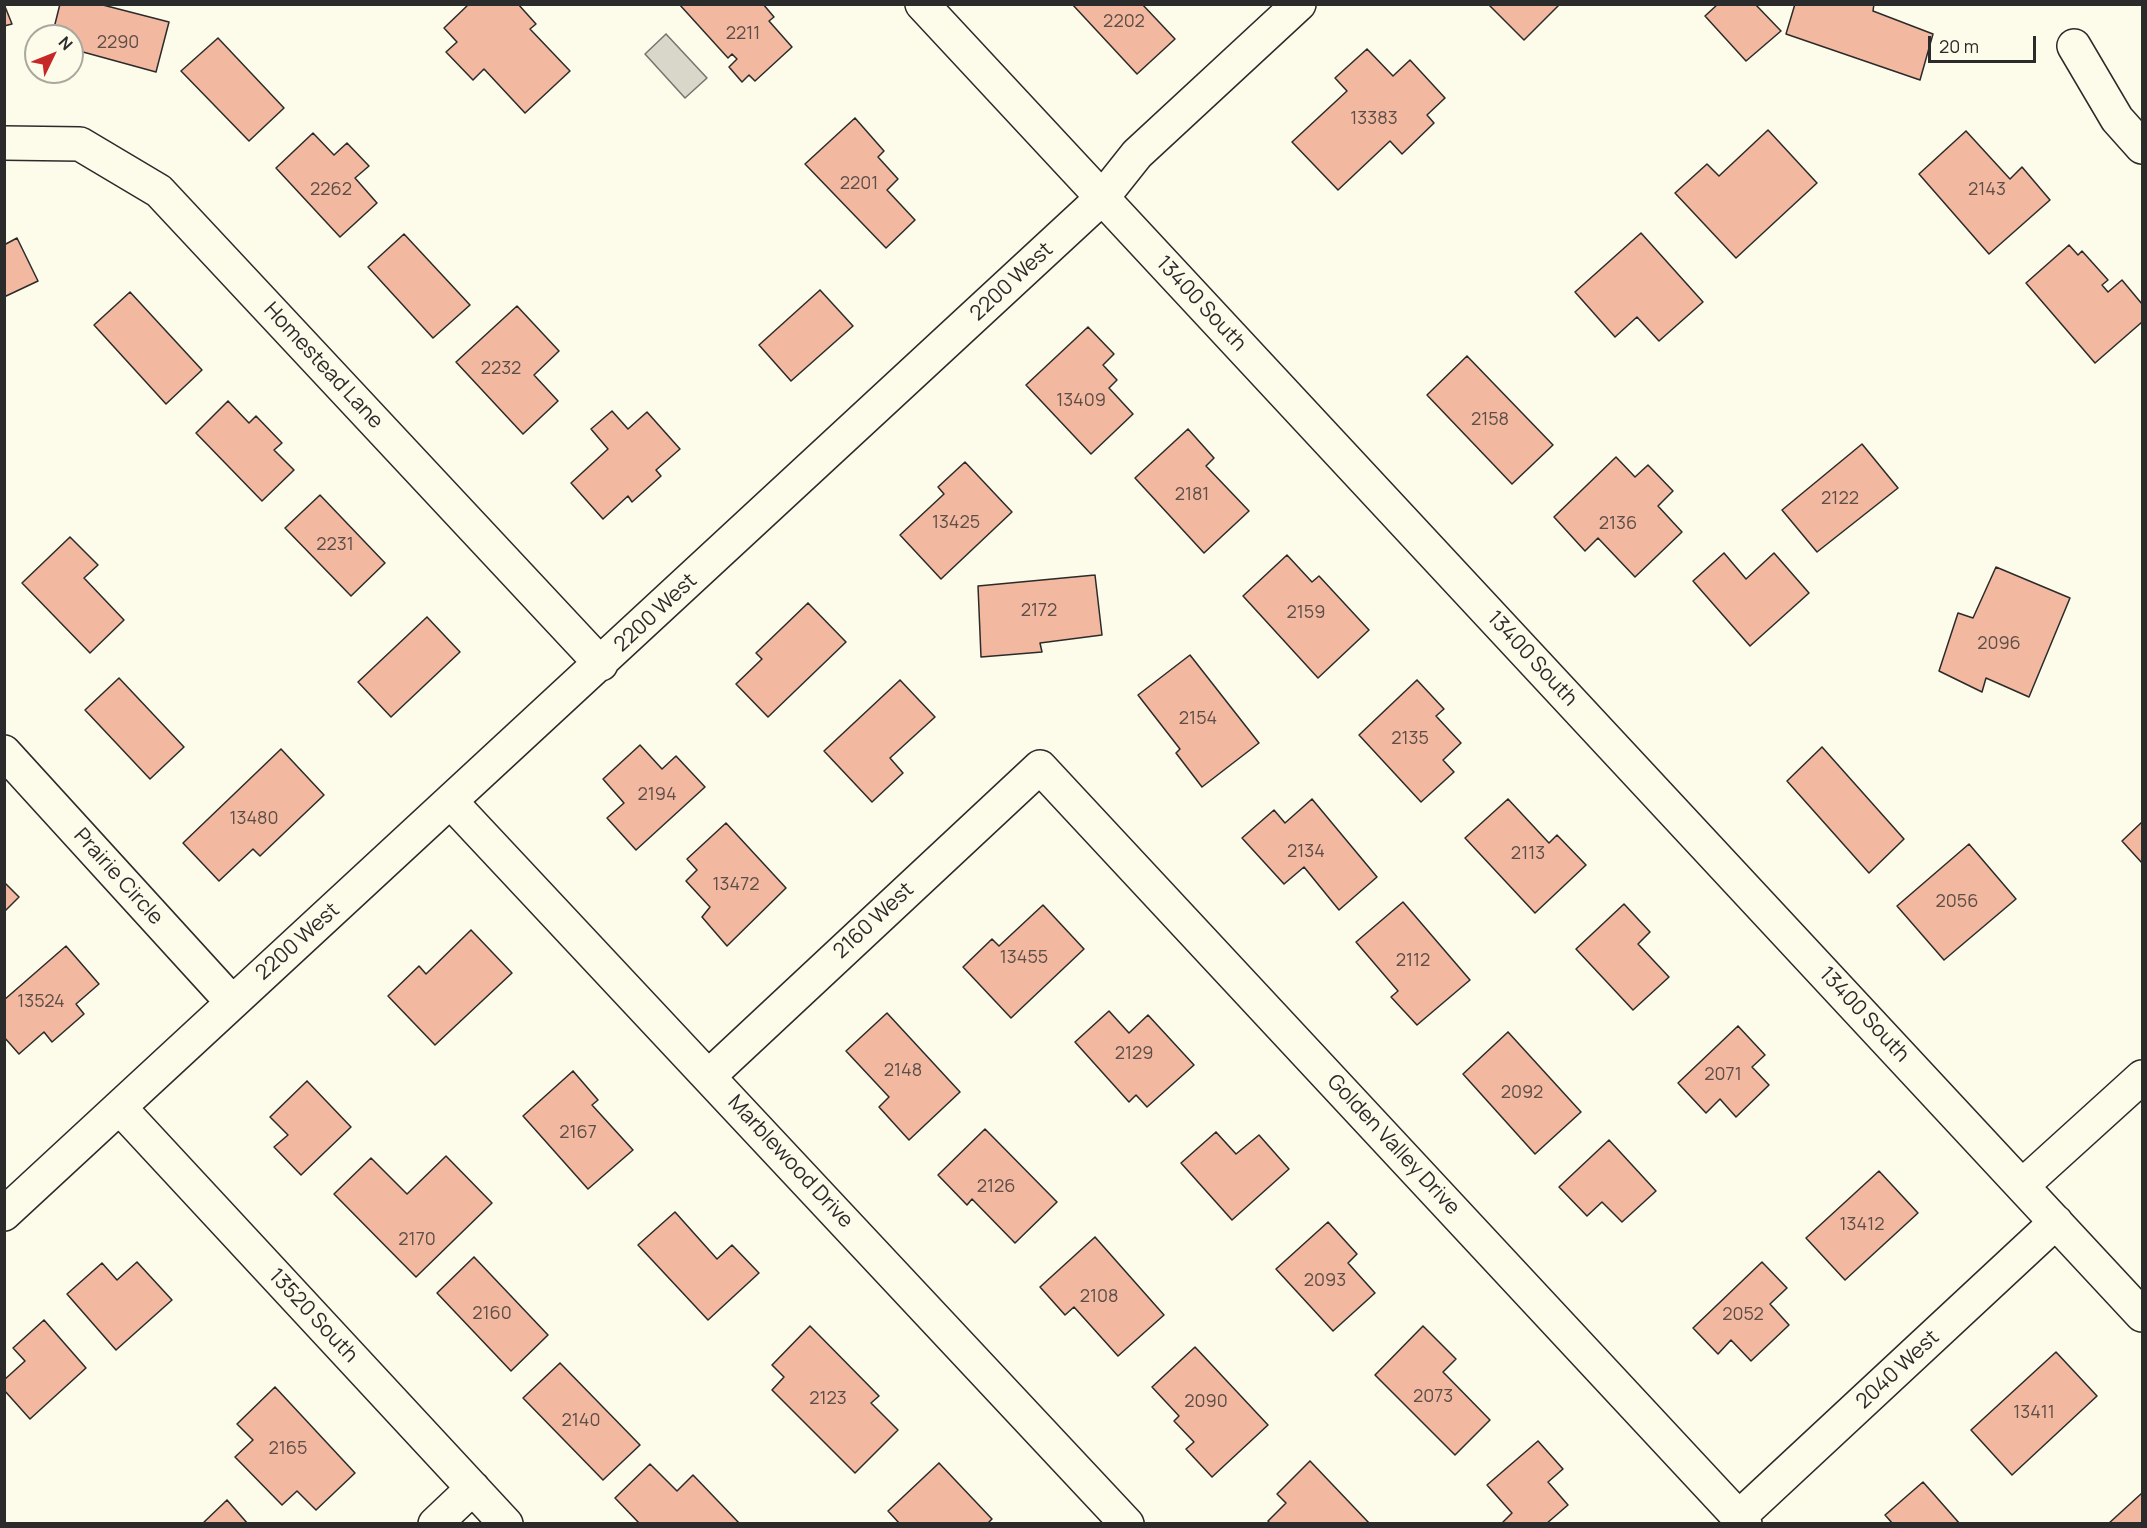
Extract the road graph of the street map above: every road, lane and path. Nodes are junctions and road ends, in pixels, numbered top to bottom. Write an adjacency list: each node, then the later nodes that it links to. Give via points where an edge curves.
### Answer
1 (922, 4): 6 (street, 13400 South)
2 (1299, 4): 6 (street, 2200 West, via 1137,154)
3 (2074, 46): 5 (street, via 2117,119)
4 (4, 143): 7 (street, Homestead Lane, via 80,144 159,191)
5 (2142, 147)
6 (1102, 198): 7 (street, 2200 West); 15 (street, 13400 South)
7 (601, 664): 10 (street, 2200 West)
8 (4, 752): 11 (street, Prairie Circle)
9 (1040, 767): 12 (street, 2160 West); 20 (street, Golden Valley Drive)
10 (452, 802): 11 (street, 2200 West); 12 (street, Marblewood Drive)
11 (232, 1002): 14 (street, 2200 West)
12 (709, 1076): 23 (street, Marblewood Drive)
13 (2142, 1077): 15 (street)
14 (120, 1108): 16 (street, 2200 West); 19 (street, 13520 South)
15 (2023, 1185): 17 (street, 13400 South)
16 (4, 1214)
17 (2056, 1222): 18 (street, 13400 South); 20 (street, 2040 West)
18 (2142, 1315)
19 (473, 1488): 21 (street); 22 (street, 13520 South)
20 (1742, 1520)
21 (435, 1524)
22 (506, 1524)
23 (1127, 1524)

